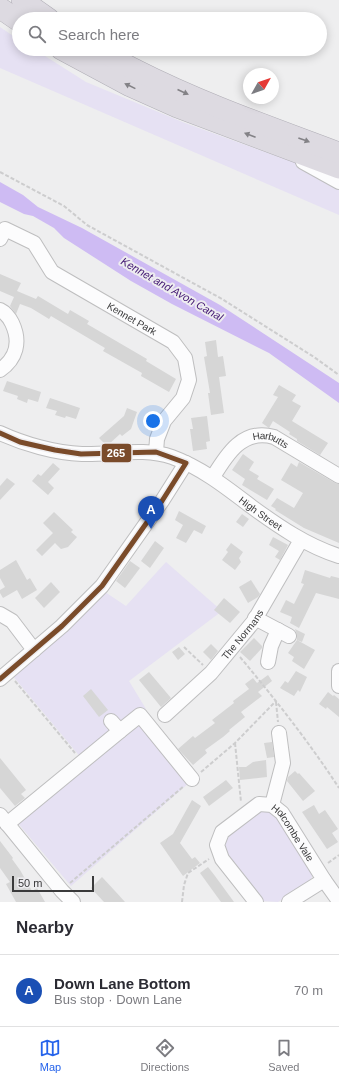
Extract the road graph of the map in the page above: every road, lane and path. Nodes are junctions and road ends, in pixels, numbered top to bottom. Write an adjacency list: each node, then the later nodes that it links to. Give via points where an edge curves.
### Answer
1 (22, 0): 3 (highway)
2 (0, 8): 4 (highway)
3 (39, 12)
4 (12, 16)
5 (74, 56): 7 (highway, one-way to 5, via 177,107 123,83)
6 (110, 56): 8 (highway, one-way to 8, via 181,92)
7 (280, 147): 9 (highway); 11 (street)
8 (339, 153)
9 (339, 168)
10 (0, 172): 15 (path, via 59,204 87,225 222,299)
11 (339, 182)
12 (0, 239): 17 (street, Kennet Park, via 5,229 34,243 52,272 173,342 185,358 189,380 183,398 164,421 157,439)
13 (0, 310): 14 (street, via 11,320 18,340 11,360)
14 (0, 370)
15 (339, 375)
16 (0, 433): 17 (street, via 20,442 81,454)
17 (156, 452): 18 (street, High Street)
18 (186, 463): 20 (street, High Street); 27 (street, via 102,586)
19 (339, 476): 20 (street, Harbutts, via 265,434 253,435 238,444)
20 (213, 477): 21 (street, High Street)
21 (301, 540): 22 (street, High Street); 24 (street, The Normans)
22 (339, 556)
23 (0, 614): 27 (street, via 12,621)
24 (255, 618): 26 (street, The Normans); 28 (street, via 284,633 271,646)
25 (184, 647): 30 (path)
26 (232, 648): 30 (street, The Normans); 34 (path)
27 (34, 650): 31 (street)
28 (268, 662)
29 (339, 671): 33 (street)
30 (211, 673): 35 (street, The Normans)
31 (0, 679)
32 (15, 681): 38 (path)
33 (339, 686)
34 (276, 701): 36 (path); 37 (path); 40 (path)
35 (166, 715)
36 (279, 733): 41 (street, via 283,763)
37 (235, 743): 39 (path); 42 (path)
38 (82, 762): 39 (street, via 115,726 140,715); 43 (street)
39 (192, 780): 47 (path)
40 (339, 788)
41 (272, 806): 42 (street, Holcombe Vale, via 259,804); 46 (street, Holcombe Vale, via 282,813)
42 (243, 816): 44 (street, Holcombe Vale, via 222,832 217,845)
43 (3, 819): 47 (street)
44 (219, 852): 50 (path, via 188,873); 51 (street)
45 (339, 855): 46 (path)
46 (321, 874): 48 (street, Holcombe Vale); 52 (street)
47 (62, 891): 49 (street)
48 (339, 901)
49 (73, 902)
50 (182, 902)
51 (256, 902)
52 (289, 902)

